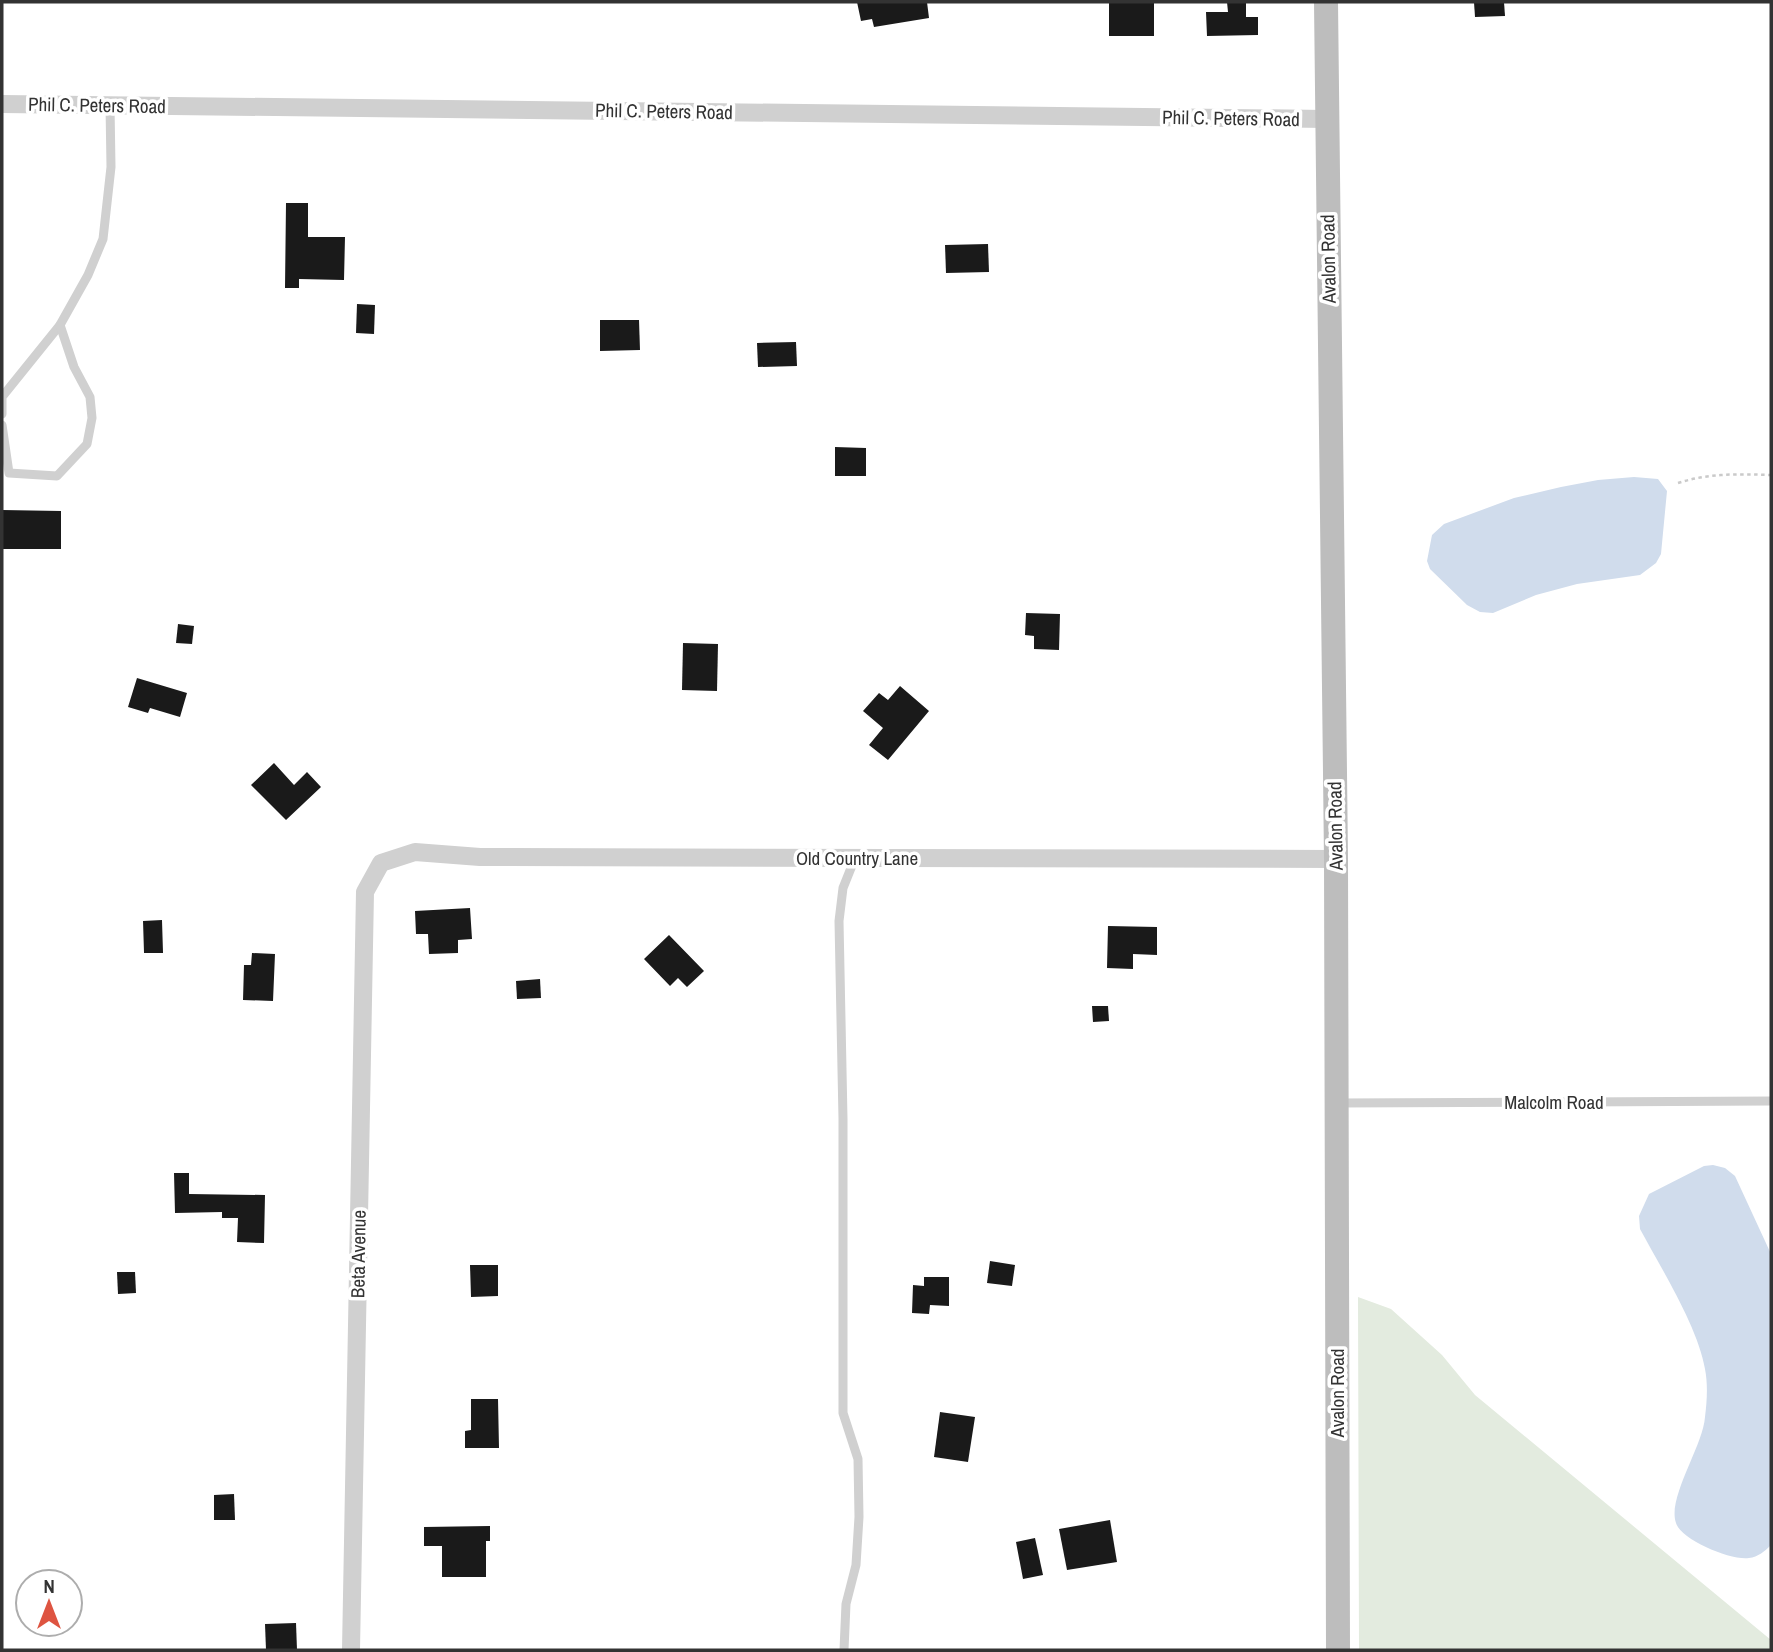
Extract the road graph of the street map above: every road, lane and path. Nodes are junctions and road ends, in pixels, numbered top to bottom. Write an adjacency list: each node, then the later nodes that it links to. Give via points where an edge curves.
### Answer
1 (1326, 2): 4 (main road, Avalon Road)
2 (2, 104): 3 (street, Phil C. Peters Road)
3 (110, 105): 4 (street, Phil C. Peters Road); 5 (lane, via 111,167 103,239)
4 (1326, 119): 11 (main road, Avalon Road)
5 (60, 325): 6 (lane, via 2,397); 7 (lane, via 90,397 87,444 57,476 9,473)
6 (2, 414)
7 (2, 425)
8 (1771, 475): 9 (path, via 1702,475)
9 (1678, 483)
10 (855, 858): 11 (street, Old Country Lane); 12 (street, Old Country Lane, via 480,857 415,852); 16 (lane, via 843,888 839,921 843,1413 858,1459 859,1517)
11 (1336, 859): 14 (main road, Avalon Road)
12 (381, 863): 15 (street, Beta Avenue, via 365,892)
13 (1771, 1101): 14 (lane, Malcolm Road)
14 (1336, 1103): 17 (main road, Avalon Road)
15 (351, 1650)
16 (844, 1650)
17 (1338, 1650)

